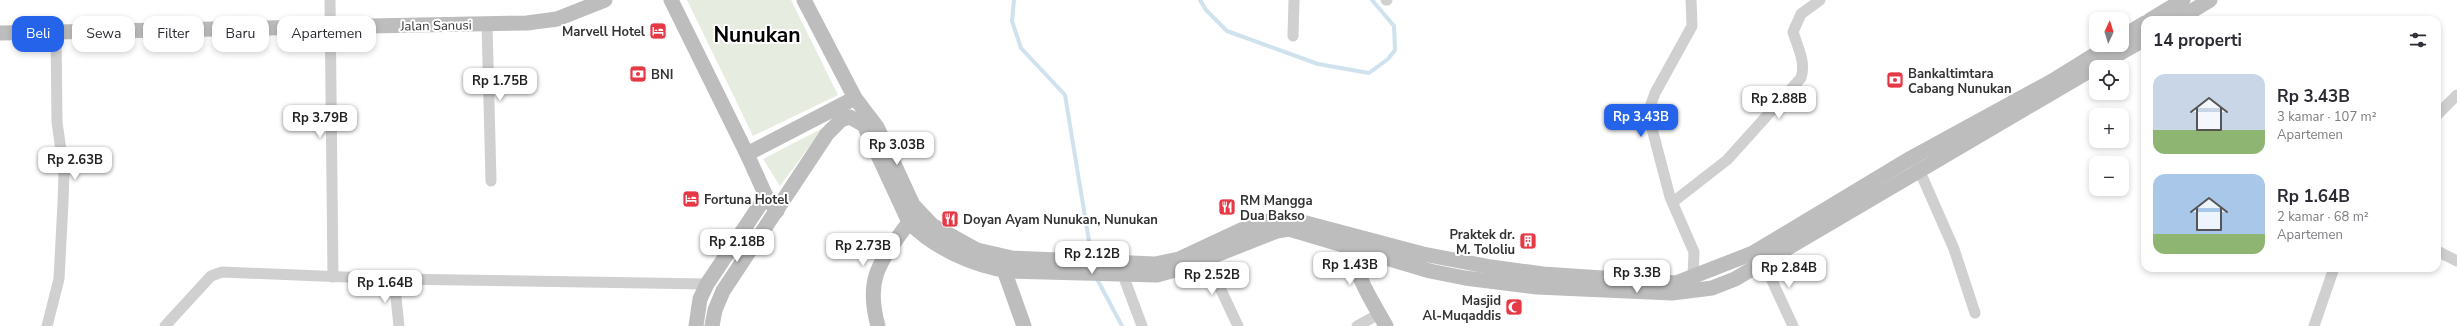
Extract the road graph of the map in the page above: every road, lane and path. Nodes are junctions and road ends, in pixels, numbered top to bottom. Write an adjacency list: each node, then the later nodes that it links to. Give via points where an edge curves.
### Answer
1 (330, 0): 10 (street)
2 (605, 0): 13 (main road, Jalan Sanusi, via 557,19)
3 (671, 0): 31 (main road)
4 (1294, 0): 21 (street)
5 (1691, 0): 35 (street, via 1692,26 1650,107 1652,134)
6 (1820, 0): 35 (street, via 1801,14 1793,32 1804,70 1801,78 1727,160)
7 (2182, 0): 11 (main road)
8 (2210, 0): 12 (main road)
9 (808, 3): 29 (main road)
10 (330, 16)
11 (2156, 16)
12 (2184, 16)
13 (487, 24): 15 (main road, Jalan Sanusi); 33 (street)
14 (2141, 25): 20 (main road)
15 (376, 26)
16 (277, 28): 17 (main road, Jalan Sanusi)
17 (64, 32)
18 (0, 33): 19 (main road, Jalan Sanusi)
19 (12, 33)
20 (2129, 33)
21 (1293, 36)
22 (2141, 41): 26 (main road)
23 (56, 52): 52 (street, via 56,114 64,172 64,203 59,279)
24 (330, 52): 46 (street)
25 (2099, 52): 32 (main road)
26 (2108, 60)
27 (2089, 71): 32 (main road)
28 (2457, 95): 30 (street)
29 (855, 98): 31 (main road); 43 (main road, via 877,127 907,196 920,214 932,225)
30 (2441, 111)
31 (747, 154): 34 (main road)
32 (1916, 164): 41 (main road); 47 (main road, via 1752,254); 50 (street, via 1954,249)
33 (491, 181)
34 (766, 196): 36 (main road); 49 (main road)
35 (1672, 202): 47 (street, via 1694,252)
36 (776, 212): 37 (main road, via 833,126 850,117 864,125); 56 (main road, via 723,291)
37 (909, 222): 43 (main road, via 930,240 974,262); 57 (main road, via 874,275 872,300)
38 (1352, 241): 40 (main road, via 1283,229); 41 (main road, via 1430,271 1537,287 1658,292 1701,290 1721,286); 44 (main road, via 1282,218 1241,230 1166,263); 47 (main road, via 1543,274 1666,283); 51 (main road, via 1363,282)
39 (2441, 253): 42 (street)
40 (1206, 258): 44 (main road, via 1169,272 1144,275); 60 (street)
41 (1763, 261): 62 (street)
42 (2457, 261)
43 (1004, 263): 44 (main road); 58 (main road)
44 (1116, 270): 59 (street)
45 (2333, 272): 63 (street)
46 (333, 277): 48 (street); 53 (street, via 216,272)
47 (1693, 278)
48 (394, 279): 49 (street); 54 (street)
49 (707, 284): 55 (main road, via 700,299)
50 (1975, 313)
51 (1383, 320): 61 (street)
52 (47, 326)
53 (166, 326)
54 (399, 326)
55 (696, 326)
56 (712, 326)
57 (878, 326)
58 (1024, 326)
59 (1142, 326)
60 (1238, 326)
61 (1357, 326)
62 (1793, 326)
63 (2314, 326)

